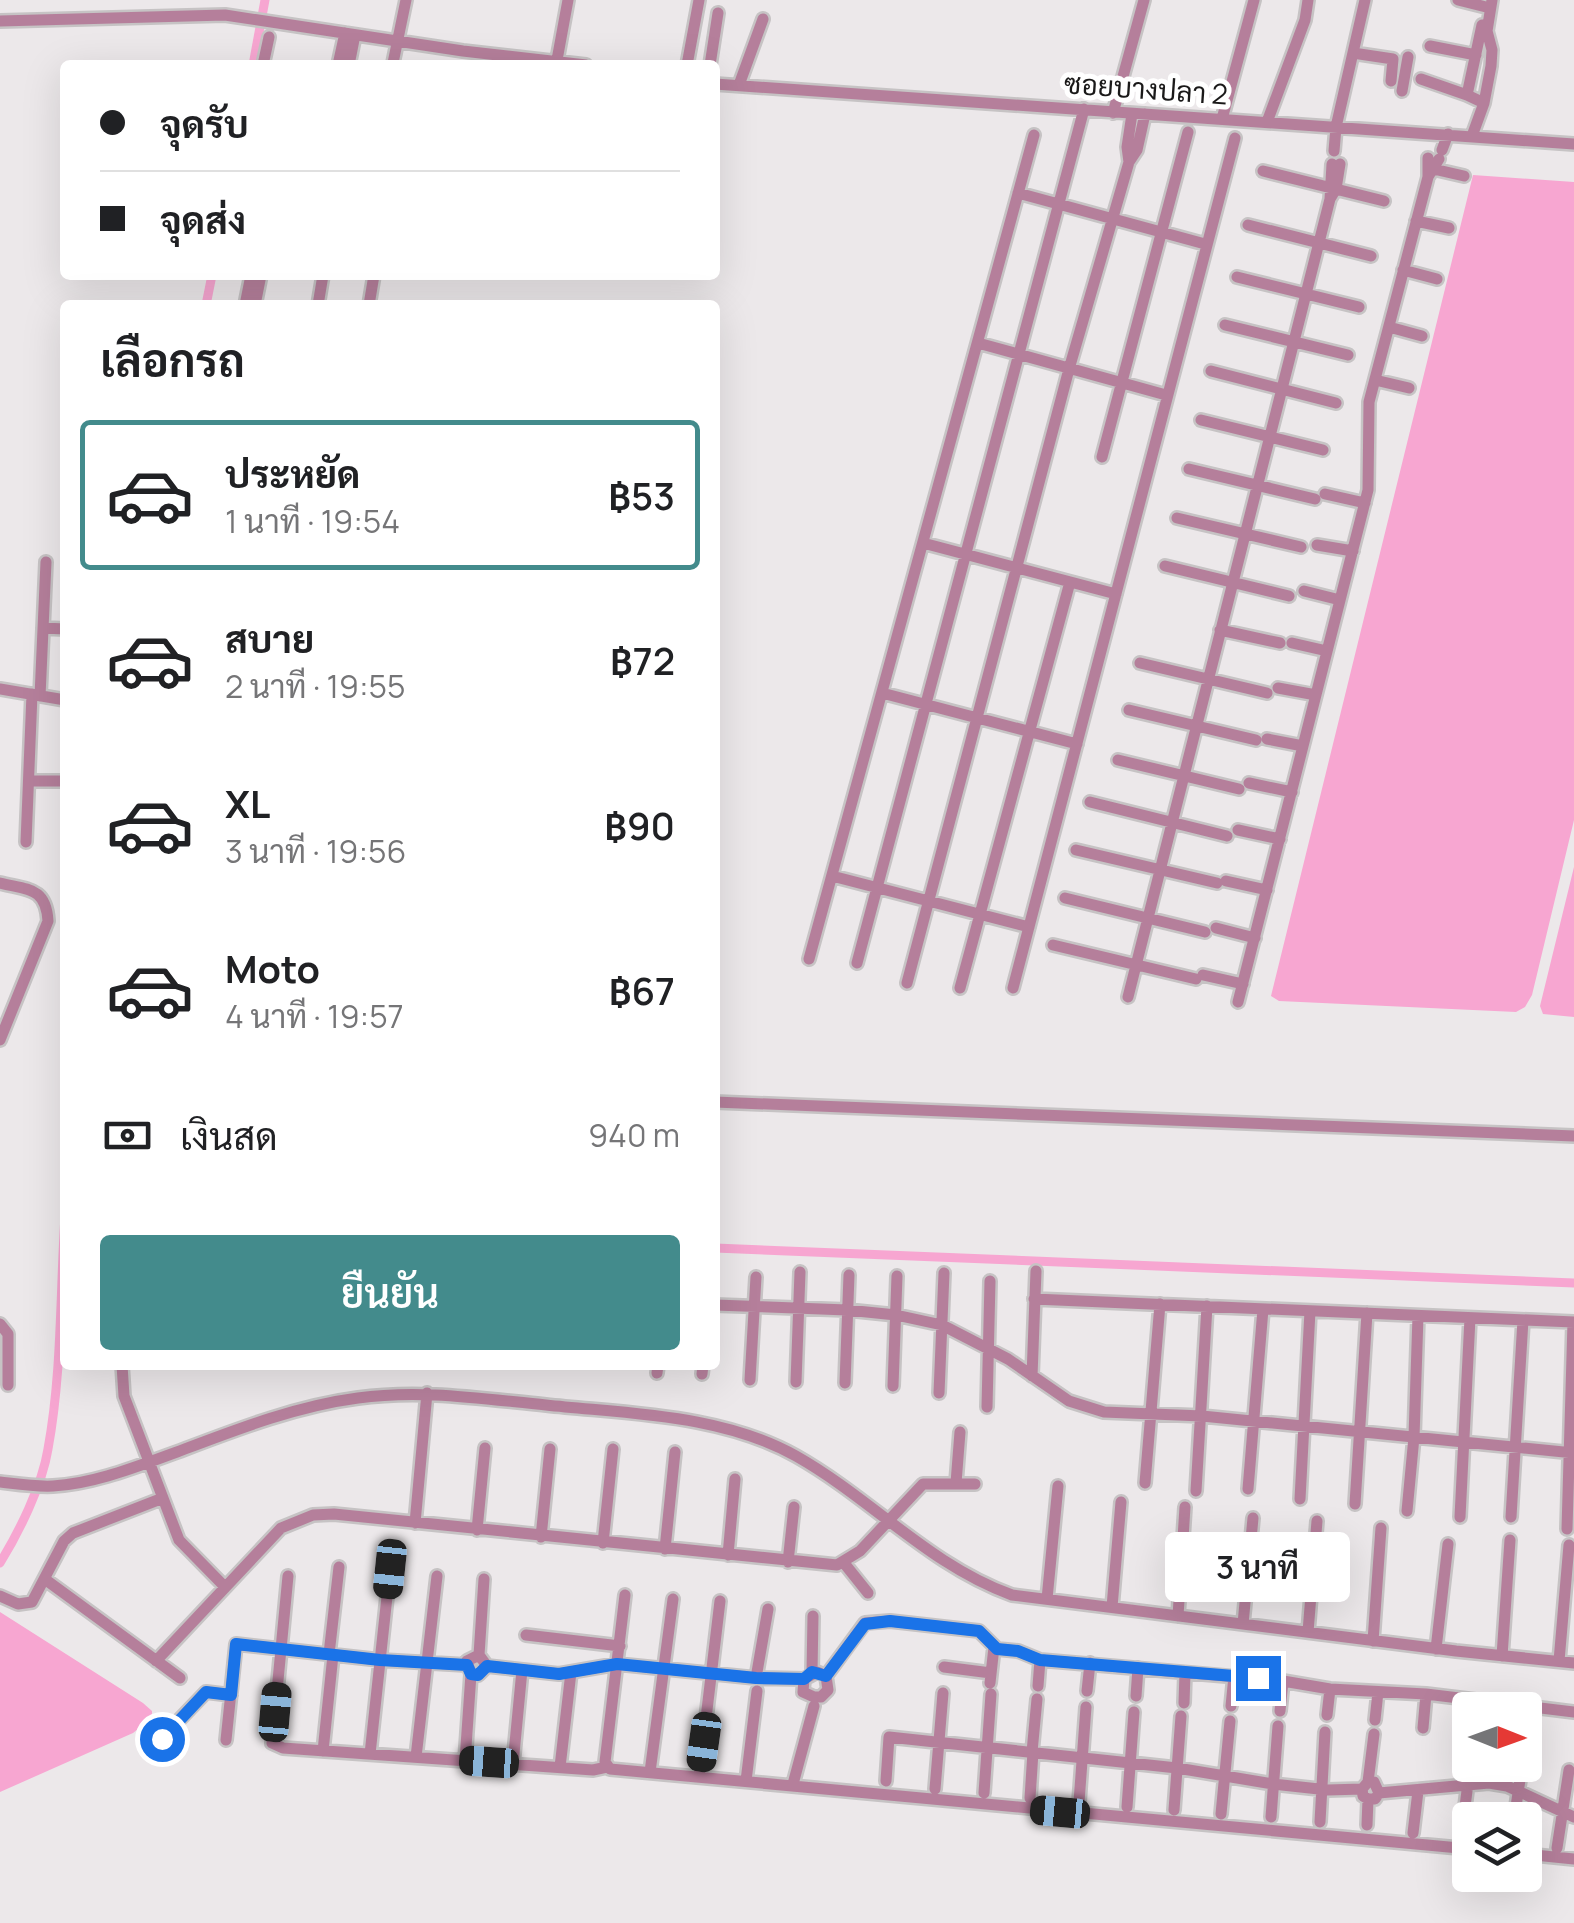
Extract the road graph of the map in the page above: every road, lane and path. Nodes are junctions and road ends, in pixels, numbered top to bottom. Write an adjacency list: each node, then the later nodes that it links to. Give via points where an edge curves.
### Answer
1 (406, 0): 15 (street)
2 (568, 0): 24 (street)
3 (699, 0): 25 (street)
4 (1144, 0): 35 (street)
5 (1254, 0): 37 (street)
6 (1308, 0): 38 (street)
7 (1365, 0): 17 (street)
8 (1458, 0): 9 (street)
9 (1488, 2): 18 (street); 33 (street, via 1492,57)
10 (718, 14): 26 (street)
11 (762, 19): 30 (street)
12 (0, 21): 13 (street, via 212,14)
13 (350, 34): 15 (street); 21 (street); 22 (street)
14 (269, 37): 20 (street)
15 (398, 42): 23 (street); 24 (street)
16 (1430, 46): 18 (street)
17 (1353, 53): 27 (street, via 1394,59); 39 (street)
18 (1476, 56): 32 (street)
19 (1408, 57): 27 (street)
20 (264, 60)
21 (340, 60)
22 (349, 60)
23 (394, 60)
24 (557, 60)
25 (688, 60)
26 (711, 60)
27 (1396, 76): 31 (street)
28 (1421, 79): 32 (street)
29 (720, 84): 30 (street, ซอยบางปลา 2)
30 (739, 86): 34 (street, ซอยบางปลา 2)
31 (1402, 90)
32 (1467, 95): 33 (street)
33 (1484, 104): 44 (street)
34 (1084, 110): 35 (street, ซอยบางปลา 2); 53 (street)
35 (1112, 112): 36 (street, ซอยบางปลา 2)
36 (1138, 114): 37 (street, ซอยบางปลา 2); 54 (street, via 1137,150)
37 (1222, 119): 38 (street, ซอยบางปลา 2)
38 (1267, 122): 39 (street, ซอยบางปลา 2)
39 (1340, 127): 41 (street, ซอยบางปลา 2); 50 (street)
40 (1188, 132): 58 (street)
41 (1432, 132): 42 (street, ซอยบางปลา 2); 47 (street)
42 (1448, 134): 44 (street, ซอยบางปลา 2); 47 (street)
43 (1034, 135): 51 (street)
44 (1472, 136): 46 (street, ซอยบางปลา 2)
45 (1235, 138): 60 (street)
46 (1574, 144)
47 (1433, 161): 49 (street); 55 (street)
48 (1263, 171): 50 (street)
49 (1464, 176)
50 (1332, 192): 52 (street); 59 (street)
51 (1018, 193): 53 (street); 71 (street)
52 (1384, 201)
53 (1060, 204): 54 (street); 72 (street)
54 (1111, 220): 58 (street); 74 (street)
55 (1416, 220): 57 (street); 62 (street)
56 (1248, 225): 59 (street)
57 (1449, 228)
58 (1162, 232): 60 (street); 77 (street)
59 (1317, 242): 61 (street); 65 (street)
60 (1205, 244): 80 (street)
61 (1371, 256)
62 (1404, 270): 64 (street); 68 (street)
63 (1237, 276): 65 (street)
64 (1437, 279)
65 (1304, 293): 66 (street); 70 (street)
66 (1359, 307)
67 (1225, 324): 70 (street)
68 (1389, 327): 69 (street); 76 (street)
69 (1422, 336)
70 (1292, 342): 73 (street); 78 (street)
71 (978, 343): 72 (street); 91 (street)
72 (1020, 355): 74 (street); 95 (street)
73 (1348, 355)
74 (1069, 369): 77 (street); 98 (street)
75 (1211, 372): 78 (street)
76 (1375, 380): 79 (street); 88 (street)
77 (1122, 382): 80 (street); 85 (street)
78 (1280, 388): 81 (street); 83 (street)
79 (1409, 388)
80 (1166, 395): 102 (street)
81 (1336, 402)
82 (1201, 420): 83 (street)
83 (1268, 436): 84 (street); 87 (street)
84 (1323, 450)
85 (1102, 457)
86 (1189, 469): 87 (street)
87 (1256, 485): 88 (street); 90 (street)
88 (1365, 503): 94 (street)
89 (1177, 518): 90 (street)
90 (1244, 534): 93 (street); 100 (street)
91 (922, 543): 95 (street); 112 (street)
92 (1318, 545): 94 (street)
93 (1301, 547)
94 (1353, 551): 104 (street)
95 (966, 554): 98 (street); 116 (street)
96 (46, 562): 105 (street)
97 (1165, 566): 100 (street)
98 (1019, 568): 99 (street); 118 (street)
99 (1070, 582): 102 (street); 120 (street)
100 (1232, 582): 103 (street); 107 (street)
101 (1304, 591): 104 (street)
102 (1116, 594): 121 (street)
103 (1288, 596)
104 (1340, 600): 108 (street)
105 (43, 628): 106 (street); 114 (street)
106 (60, 629)
107 (1220, 630): 108 (street); 110 (street)
108 (1328, 650): 113 (street)
109 (1140, 663): 110 (street)
110 (1207, 679): 113 (street); 119 (street)
111 (0, 689): 114 (street)
112 (882, 693): 116 (street); 134 (street)
113 (1316, 694): 122 (street)
114 (36, 695): 115 (street); 125 (street)
115 (60, 699)
116 (926, 704): 118 (street); 136 (street)
117 (1128, 710): 119 (street)
118 (978, 718): 120 (street); 139 (street)
119 (1196, 726): 122 (street); 124 (street)
120 (1030, 732): 121 (street); 140 (street)
121 (1077, 744): 142 (street)
122 (1303, 746): 127 (street)
123 (1118, 760): 124 (street)
124 (1183, 776): 127 (street); 129 (street)
125 (28, 780): 126 (street); 131 (street)
126 (60, 781)
127 (1292, 792): 130 (street)
128 (1090, 802): 129 (street)
129 (1171, 822): 130 (street); 133 (street)
130 (1280, 840): 137 (street)
131 (26, 842)
132 (1076, 850): 133 (street)
133 (1160, 870): 137 (street); 141 (street)
134 (832, 876): 136 (street); 145 (street)
135 (0, 883): 154 (street, via 37,892 47,903 48,921)
136 (877, 888): 139 (street); 146 (street)
137 (1267, 890): 143 (street)
138 (1064, 898): 141 (street)
139 (929, 901): 140 (street); 148 (street)
140 (980, 914): 142 (street); 150 (street)
141 (1148, 918): 143 (street); 147 (street)
142 (1029, 927): 151 (street)
143 (1254, 938): 149 (street)
144 (1053, 945): 147 (street)
145 (809, 959)
146 (856, 962)
147 (1136, 965): 149 (street); 152 (street)
148 (906, 984)
149 (1243, 984): 153 (street)
150 (960, 988)
151 (1013, 988)
152 (1128, 997)
153 (1238, 1002)
154 (0, 1040)
155 (720, 1102): 156 (street)
156 (1574, 1136)
157 (1036, 1271): 164 (street)
158 (800, 1272): 170 (street)
159 (944, 1273): 180 (street)
160 (849, 1276): 171 (street)
161 (897, 1276): 174 (street)
162 (756, 1277): 168 (street)
163 (990, 1281): 181 (street)
164 (1034, 1299): 165 (street); 183 (street)
165 (1160, 1304): 167 (street); 192 (street)
166 (720, 1305): 168 (street)
167 (1206, 1306): 169 (street); 193 (street)
168 (754, 1308): 170 (street); 184 (street)
169 (1262, 1309): 172 (street); 194 (street)
170 (798, 1310): 171 (street); 185 (street)
171 (847, 1310): 174 (street); 186 (street)
172 (1310, 1311): 173 (street); 195 (street)
173 (1367, 1314): 175 (street); 197 (street)
174 (896, 1315): 180 (street); 188 (street)
175 (1418, 1316): 176 (street); 198 (street)
176 (1470, 1318): 177 (street); 199 (street)
177 (1523, 1320): 178 (street); 200 (street)
178 (1574, 1322): 205 (street)
179 (0, 1324): 187 (street, via 8,1334)
180 (942, 1325): 181 (street); 190 (street)
181 (988, 1350): 183 (street); 191 (street)
182 (122, 1370): 206 (street, via 124,1396)
183 (1032, 1376): 192 (street, via 1079,1404)
184 (750, 1380)
185 (796, 1382)
186 (845, 1382)
187 (8, 1385)
188 (893, 1386)
189 (427, 1393): 206 (street, via 318,1404); 225 (street, via 670,1418 740,1433 796,1456); 227 (street)
190 (940, 1393)
191 (987, 1407)
192 (1152, 1415): 193 (street); 209 (street)
193 (1202, 1416): 194 (street); 214 (street)
194 (1256, 1422): 195 (street); 213 (street)
195 (1306, 1426): 197 (street); 216 (street)
196 (960, 1432): 210 (street)
197 (1362, 1432): 198 (street); 218 (street)
198 (1414, 1437): 199 (street); 221 (street)
199 (1466, 1442): 200 (street); 222 (street)
200 (1517, 1447): 205 (street); 223 (street)
201 (485, 1448): 230 (street)
202 (550, 1449): 231 (street)
203 (613, 1449): 233 (street)
204 (675, 1452): 236 (street)
205 (1571, 1452): 229 (street)
206 (149, 1462): 208 (street, via 52,1486); 215 (street)
207 (735, 1479): 237 (street)
208 (0, 1482)
209 (1145, 1483)
210 (956, 1484): 211 (street); 225 (street, via 923,1484)
211 (975, 1484)
212 (1058, 1486): 251 (street)
213 (1248, 1489)
214 (1196, 1491)
215 (163, 1498): 245 (street, via 73,1533); 246 (street, via 179,1540)
216 (1300, 1499)
217 (1121, 1502): 253 (street)
218 (1355, 1504)
219 (794, 1507): 238 (street)
220 (1185, 1507): 256 (street)
221 (1407, 1511)
222 (1460, 1517)
223 (1511, 1517)
224 (1253, 1518): 257 (street)
225 (888, 1522): 239 (street); 251 (street, via 960,1571 1012,1595)
226 (1317, 1522): 258 (street)
227 (416, 1523): 230 (street); 246 (street, via 334,1514 298,1519 281,1528)
228 (1381, 1528): 260 (street)
229 (1567, 1528)
230 (477, 1530): 231 (street)
231 (542, 1537): 233 (street)
232 (1510, 1540): 266 (street)
233 (603, 1543): 236 (street)
234 (1448, 1544): 264 (street)
235 (1568, 1545): 271 (street)
236 (665, 1549): 237 (street)
237 (728, 1556): 238 (street)
238 (788, 1562): 239 (street)
239 (844, 1563): 247 (street)
240 (338, 1567): 265 (street)
241 (390, 1569): 267 (street)
242 (288, 1576): 263 (street)
243 (436, 1576): 273 (street)
244 (484, 1579): 268 (street)
245 (46, 1580): 249 (street, via 26,1605); 270 (street)
246 (225, 1587): 270 (street)
247 (868, 1594)
248 (626, 1595): 261 (street)
249 (0, 1596)
250 (673, 1599): 276 (street)
251 (1047, 1599): 253 (street)
252 (720, 1601): 282 (street)
253 (1112, 1607): 256 (street)
254 (768, 1610): 290 (street)
255 (812, 1616): 284 (street)
256 (1178, 1616): 257 (street)
257 (1243, 1624): 258 (street)
258 (1308, 1632): 260 (street)
259 (526, 1635): 261 (street)
260 (1373, 1641): 264 (street)
261 (620, 1646): 275 (street)
262 (994, 1647): 269 (street); 285 (street, via 979,1631 865,1624); 289 (street)
263 (281, 1649): 265 (street); 296 (street, via 236,1644); 319 (street, via 272,1743)
264 (1436, 1649): 266 (street)
265 (331, 1654): 267 (street); 319 (street)
266 (1502, 1656): 271 (street)
267 (380, 1660): 273 (street); 321 (street)
268 (483, 1660): 279 (street, via 478,1675); 280 (street)
269 (1040, 1660): 274 (street); 320 (street)
270 (156, 1661): 287 (street)
271 (1559, 1661): 272 (street)
272 (1574, 1662)
273 (426, 1663): 279 (street); 322 (street)
274 (1090, 1663): 278 (street); 292 (street)
275 (617, 1664): 276 (street); 281 (street); 327 (street)
276 (666, 1668): 282 (street); 331 (street)
277 (944, 1668): 289 (street)
278 (1138, 1668): 283 (street); 297 (street)
279 (469, 1669): 324 (street)
280 (522, 1670): 281 (street); 326 (street)
281 (571, 1672): 328 (street)
282 (714, 1673): 290 (street); 333 (street)
283 (1185, 1673): 286 (street); 299 (street)
284 (808, 1676): 285 (street); 285 (street, via 804,1692 814,1698 829,1685); 290 (street)
285 (826, 1676)
286 (1234, 1676): 288 (street); 301 (street)
287 (180, 1678)
288 (1283, 1681): 291 (street); 304 (street)
289 (990, 1683): 318 (street)
290 (756, 1685): 334 (street)
291 (1330, 1689): 294 (street); 307 (street)
292 (1087, 1691)
293 (942, 1692): 317 (street)
294 (1378, 1692): 295 (street); 309 (street)
295 (1426, 1694): 298 (street); 312 (street)
296 (231, 1695): 315 (street, via 206,1692); 316 (street)
297 (1136, 1696)
298 (1452, 1700)
299 (1184, 1703)
300 (814, 1706): 338 (street)
301 (1231, 1706)
302 (1086, 1707): 323 (street)
303 (1542, 1709): 306 (street)
304 (1280, 1711)
305 (1134, 1712): 325 (street)
306 (1574, 1712)
307 (1326, 1715)
308 (1181, 1716): 329 (street)
309 (1375, 1720)
310 (1230, 1721): 332 (street)
311 (1278, 1726): 339 (street)
312 (1423, 1728)
313 (1325, 1732): 340 (street)
314 (1374, 1734): 342 (street)
315 (156, 1738)
316 (226, 1740)
317 (938, 1744): 318 (street); 335 (street, via 889,1737); 341 (street)
318 (986, 1748): 320 (street); 344 (street)
319 (323, 1751): 321 (street)
320 (1032, 1752): 323 (street); 346 (street)
321 (370, 1754): 322 (street)
322 (416, 1758): 324 (street)
323 (1082, 1758): 325 (street); 347 (street)
324 (465, 1761): 326 (street)
325 (1130, 1763): 329 (street); 350 (street)
326 (513, 1764): 328 (street)
327 (607, 1766): 328 (street); 331 (street)
328 (560, 1767)
329 (1177, 1768): 332 (street); 351 (street)
330 (1569, 1770): 353 (street)
331 (650, 1772): 333 (street)
332 (1226, 1775): 339 (street); 352 (street)
333 (699, 1777): 334 (street)
334 (746, 1781): 338 (street)
335 (886, 1782)
336 (1521, 1782): 345 (street)
337 (1468, 1783): 343 (street); 345 (street); 348 (street)
338 (793, 1784): 358 (street)
339 (1273, 1784): 340 (street); 354 (street)
340 (1320, 1789): 342 (street); 355 (street)
341 (935, 1790)
342 (1369, 1791): 343 (street); 356 (street)
343 (1418, 1791): 357 (street)
344 (984, 1792)
345 (1519, 1792): 349 (street); 353 (street)
346 (1030, 1798)
347 (1079, 1802)
348 (1466, 1802)
349 (1517, 1802)
350 (1127, 1807)
351 (1174, 1810)
352 (1222, 1814)
353 (1569, 1815): 359 (street)
354 (1271, 1818)
355 (1320, 1822)
356 (1368, 1825)
357 (1413, 1833)
358 (1452, 1847)
359 (1558, 1848)
360 (1542, 1856): 361 (street)
361 (1574, 1859)

